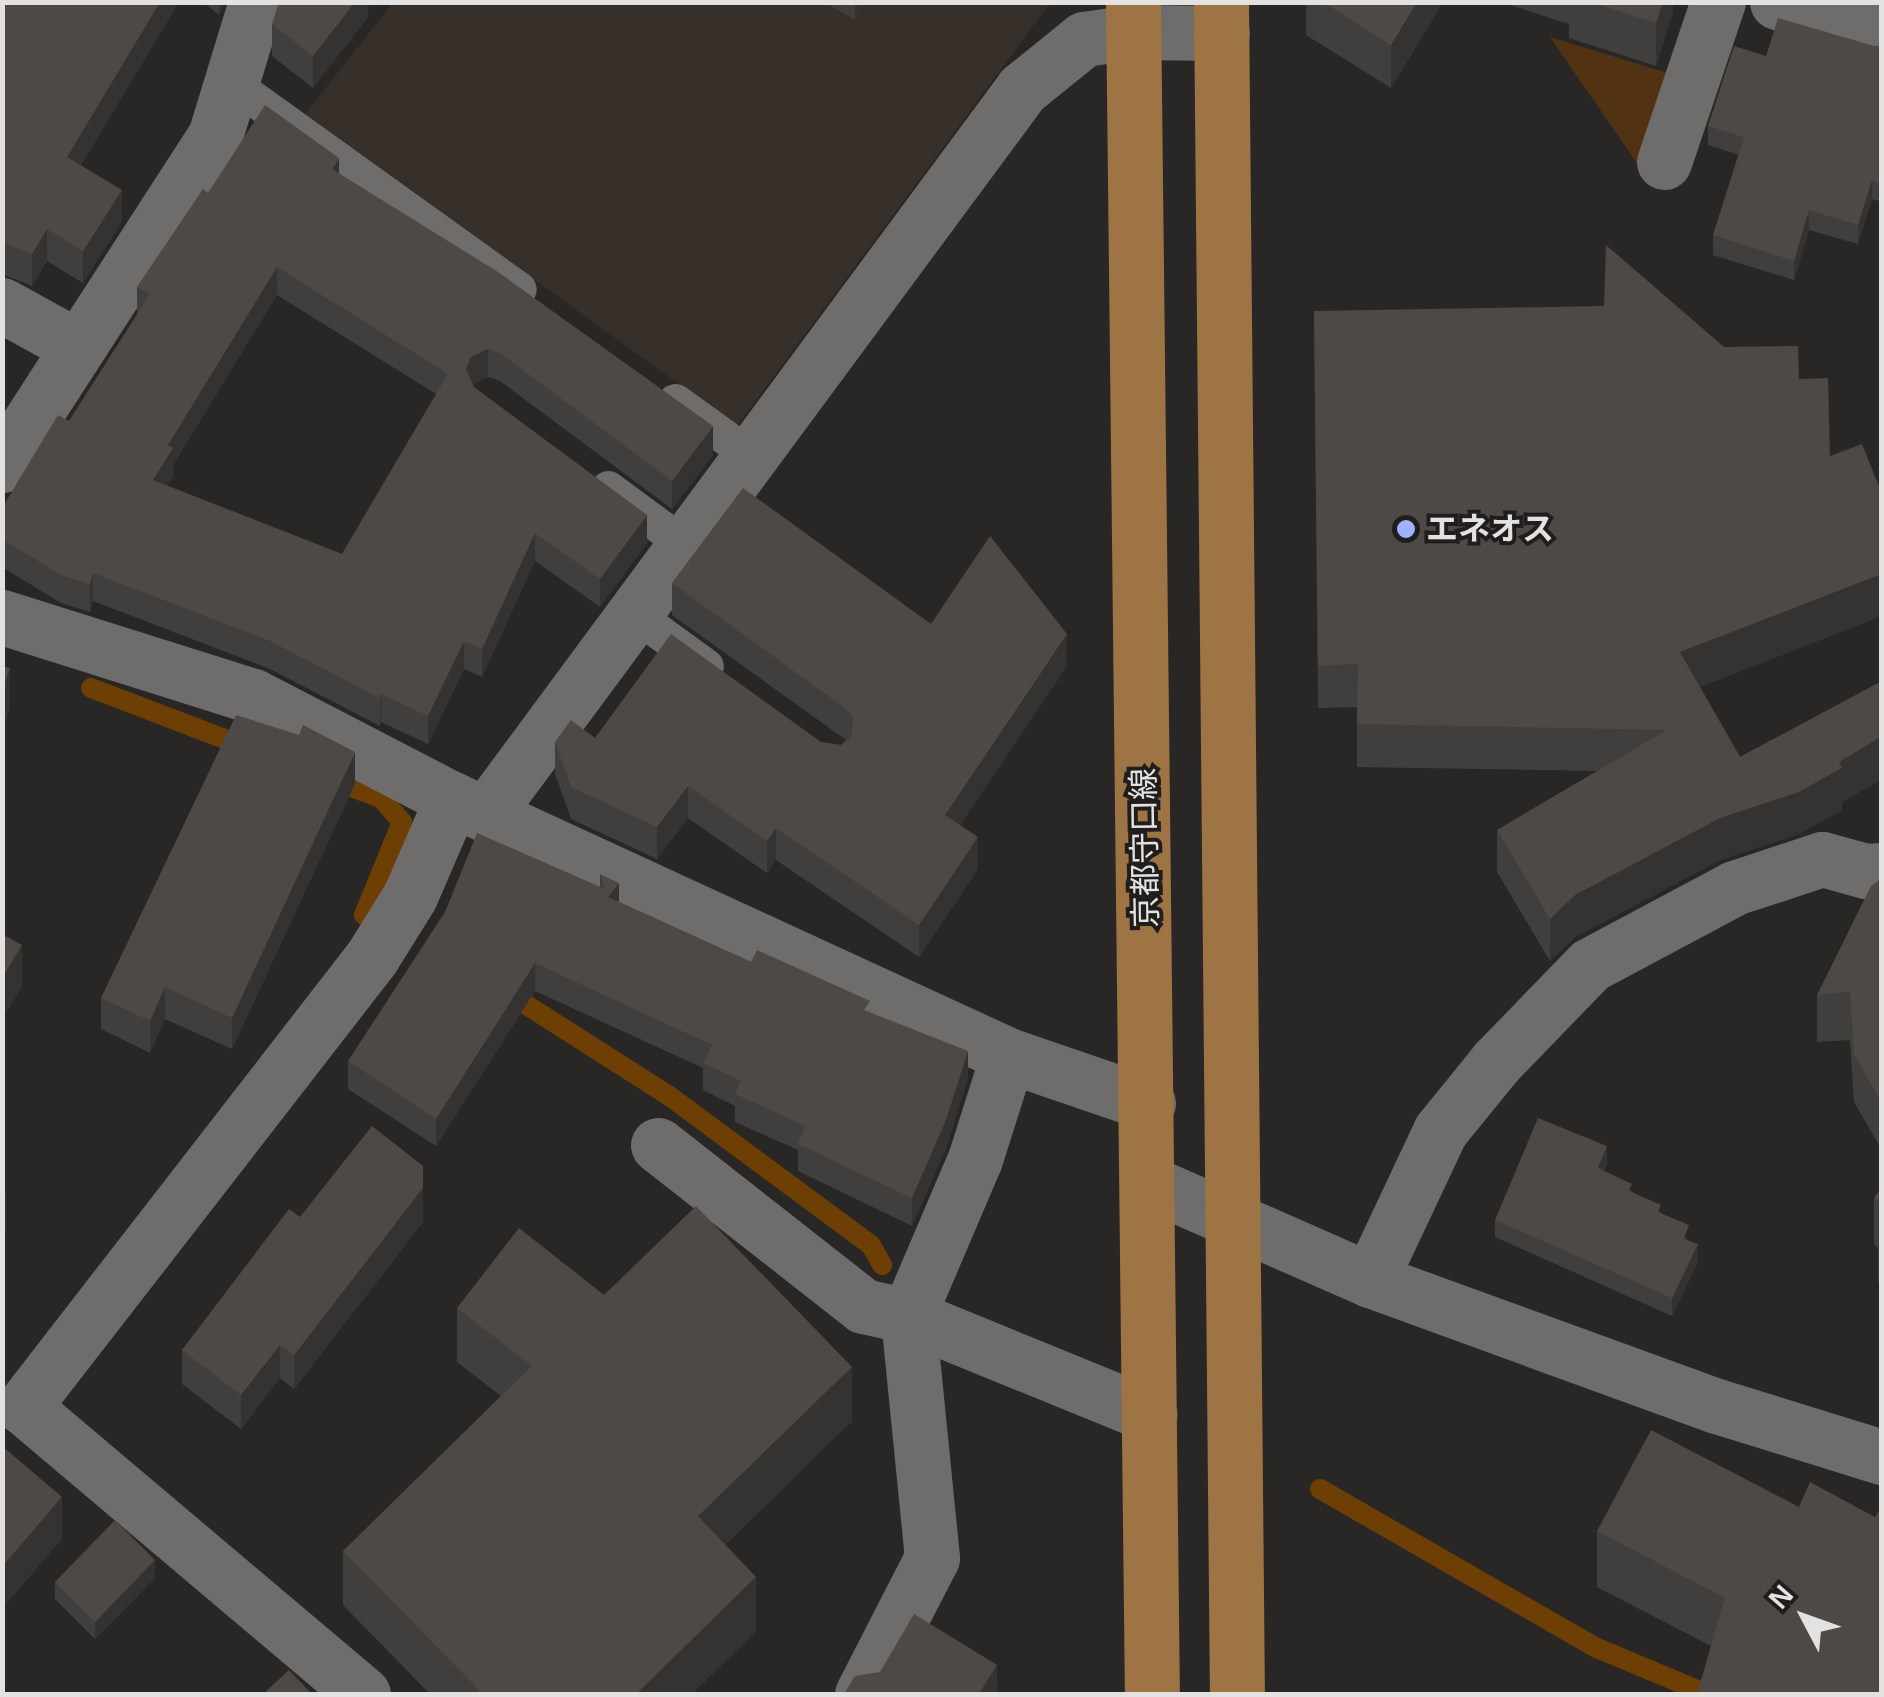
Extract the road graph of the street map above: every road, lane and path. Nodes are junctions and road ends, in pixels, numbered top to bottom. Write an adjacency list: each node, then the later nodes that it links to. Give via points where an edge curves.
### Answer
1 (256, 2): 7 (street)
2 (1718, 2): 8 (street)
3 (1778, 2): 6 (street)
4 (1133, 17): 5 (street); 13 (street, via 1084,40 1022,89); 23 (main road, 京都守口線)
5 (1222, 18): 26 (main road)
6 (1882, 35)
7 (232, 82): 9 (lane); 11 (street, via 215,136)
8 (1664, 162)
9 (540, 304)
10 (2, 305): 11 (street)
11 (78, 348): 14 (street)
12 (653, 386): 13 (lane)
13 (750, 455): 16 (street)
14 (2, 465)
15 (578, 466): 16 (lane)
16 (685, 545): 17 (street)
17 (634, 613): 19 (lane); 20 (street)
18 (2, 617): 20 (street, via 253,696)
19 (741, 690)
20 (469, 806): 22 (street); 30 (street, via 372,957)
21 (1882, 870): 27 (street, via 1822,859 1734,888 1590,965 1440,1131)
22 (1008, 1055): 23 (street); 28 (street, via 975,1160)
23 (1148, 1103): 25 (main road, 京都守口線)
24 (658, 1145): 28 (street, via 864,1306)
25 (1150, 1183): 26 (street); 29 (main road, 京都守口線)
26 (1230, 1218): 27 (street); 35 (main road)
27 (1370, 1280): 31 (street, via 1717,1406)
28 (908, 1316): 29 (street); 33 (street, via 932,1558)
29 (1150, 1416): 34 (main road, 京都守口線)
30 (13, 1417): 32 (street)
31 (1882, 1457)
32 (363, 1694)
33 (862, 1694)
34 (1152, 1694)
35 (1236, 1694)

